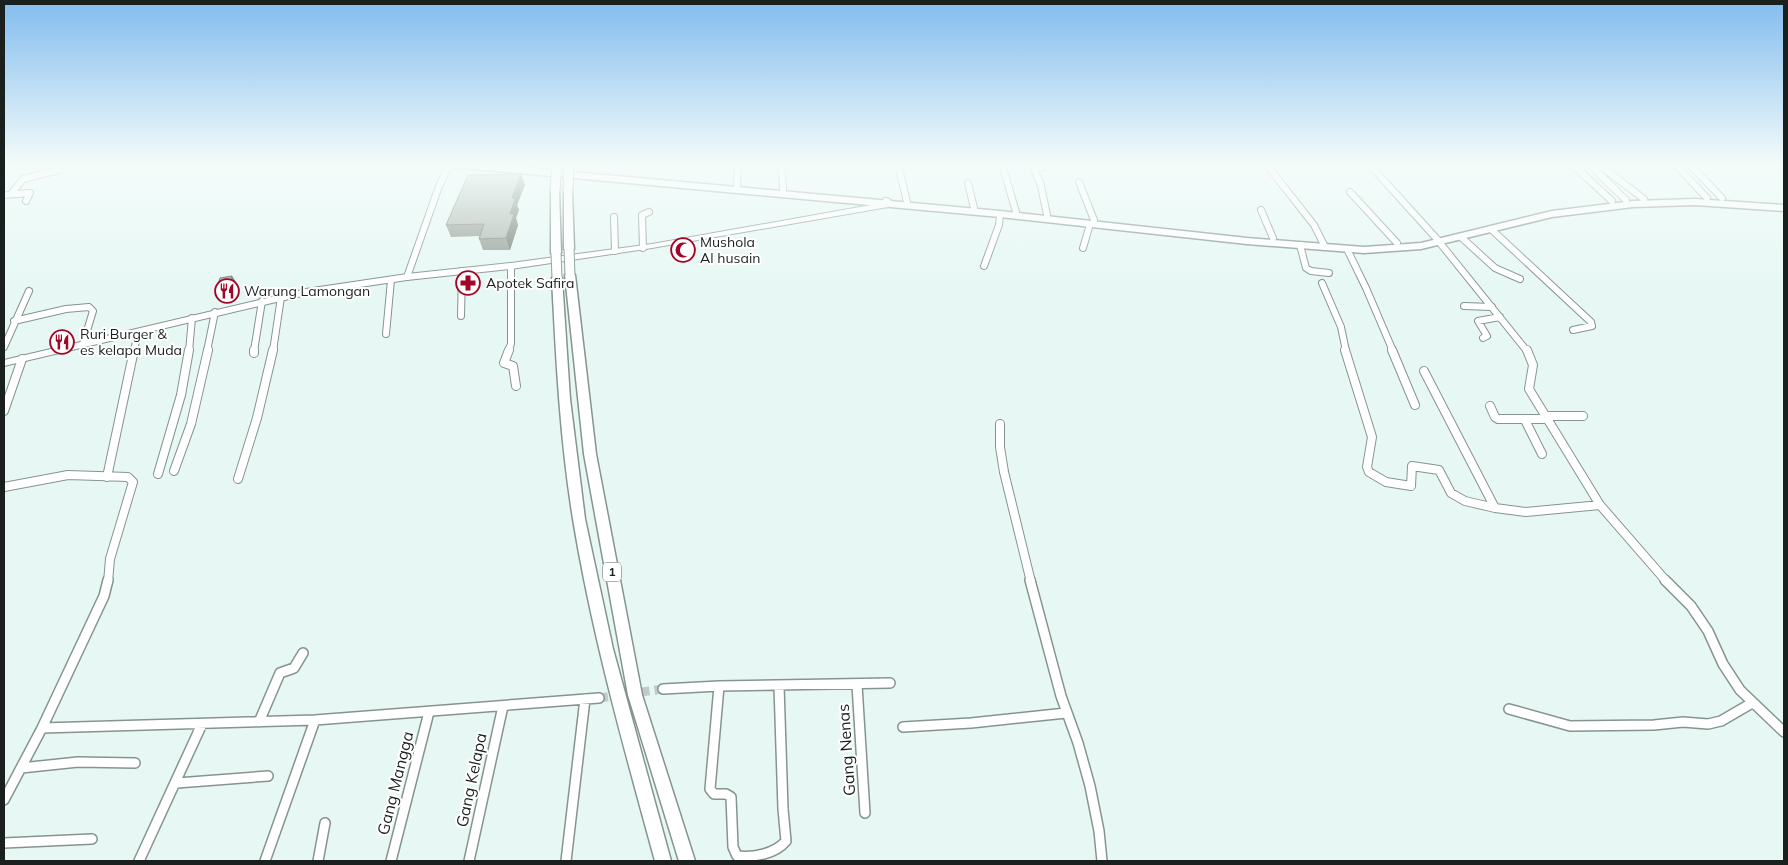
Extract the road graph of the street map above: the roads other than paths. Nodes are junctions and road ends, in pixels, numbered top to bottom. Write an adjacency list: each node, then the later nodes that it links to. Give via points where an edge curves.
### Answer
1 (432, 204): 44 (street)
2 (555, 204): 45 (highway, 1, bridge, via 556,253)
3 (568, 204): 45 (highway, 1, bridge, via 569,249)
4 (845, 204): 19 (highway)
5 (875, 204): 19 (highway)
6 (900, 204): 25 (highway)
7 (933, 204): 21 (highway)
8 (973, 204): 21 (street)
9 (1014, 204): 24 (street)
10 (1045, 204): 26 (street)
11 (1086, 204): 28 (street)
12 (1298, 204): 35 (street)
13 (1361, 204): 33 (street)
14 (1406, 204): 32 (street)
15 (1587, 204): 32 (highway, via 1505,219)
16 (1640, 204): 29 (highway, via 1552,214)
17 (1748, 204): 20 (highway)
18 (1771, 204): 20 (highway)
19 (861, 206): 36 (main road)
20 (1784, 206)
21 (974, 208): 24 (highway)
22 (1261, 210): 31 (street)
23 (649, 212): 36 (street, via 642,216)
24 (1016, 212): 26 (highway)
25 (1000, 214): 28 (highway); 41 (street)
26 (1047, 215): 28 (highway)
27 (614, 217): 39 (street)
28 (1092, 222): 31 (highway); 34 (highway); 37 (street)
29 (1491, 229): 30 (highway); 59 (street, via 1591,322 1589,328)
30 (1461, 237): 32 (highway); 46 (street, via 1495,266)
31 (1273, 238): 35 (highway)
32 (1438, 240): 33 (highway); 38 (highway, via 1403,248); 53 (street)
33 (1396, 243): 35 (highway)
34 (1300, 245): 35 (highway); 43 (street, via 1306,268)
35 (1324, 245): 38 (highway)
36 (643, 248): 39 (main road)
37 (1083, 248)
38 (1347, 249): 70 (street)
39 (615, 251): 40 (main road)
40 (510, 266): 42 (main road); 69 (street, via 511,344 504,363 513,366)
41 (984, 266)
42 (462, 271): 44 (main road); 55 (street)
43 (1329, 273)
44 (407, 277): 47 (main road)
45 (564, 277): 120 (highway, 1, via 562,387 579,520 625,724); 121 (highway, 1, via 590,454 635,695)
46 (1520, 279)
47 (391, 280): 50 (main road); 61 (street)
48 (1322, 283): 85 (street, via 1341,327 1347,358 1372,437 1369,472 1386,482 1411,486 1412,466 1439,470 1451,493 1465,501)
49 (29, 291): 58 (street)
50 (281, 297): 51 (main road); 81 (street, via 272,358)
51 (262, 301): 54 (main road); 65 (street)
52 (1464, 306): 53 (street)
53 (1492, 306): 56 (street)
54 (215, 312): 57 (main road); 78 (street, via 199,394)
55 (461, 316)
56 (1500, 317): 62 (street, via 1478,321 1487,335); 74 (street, via 1530,355 1533,365 1529,389)
57 (192, 318): 60 (main road); 79 (street, via 181,395)
58 (14, 321): 63 (street, via 89,307 93,311); 64 (street)
59 (1573, 330)
60 (138, 332): 63 (main road); 80 (street)
61 (386, 334)
62 (1483, 338)
63 (83, 344): 66 (main road)
64 (4, 347)
65 (254, 353)
66 (22, 359): 67 (main road); 72 (street)
67 (4, 363)
68 (1424, 372): 85 (street)
69 (516, 386)
70 (1415, 405)
71 (1490, 406): 75 (street, via 1496,418)
72 (4, 411)
73 (1583, 416): 74 (street)
74 (1547, 418): 75 (street); 84 (street)
75 (1524, 420): 77 (street)
76 (1000, 424): 98 (street, via 999,441 1008,488 1046,647)
77 (1542, 454)
78 (174, 471)
79 (158, 474)
80 (107, 477): 82 (street, via 68,475); 103 (street, via 128,477 133,482 110,559 108,584 80,652)
81 (238, 479)
82 (6, 486): 83 (street)
83 (4, 494)
84 (1600, 505): 85 (street, via 1526,512); 94 (street, via 1656,571 1691,606 1708,631 1731,678)
85 (1495, 508)
86 (303, 653): 100 (street, via 295,669 280,673)
87 (890, 683): 88 (street)
88 (857, 685): 90 (street); 110 (street, Gang Nenas)
89 (719, 686): 90 (street); 90 (street, via 710,789 714,794 731,797 734,852 745,858 774,850 785,843); 91 (street)
90 (779, 686)
91 (663, 690)
92 (599, 698): 93 (street)
93 (586, 699): 95 (street); 119 (street)
94 (1752, 703): 96 (street, via 1721,721 1708,724 1570,726); 104 (street)
95 (503, 706): 97 (street); 118 (street, Gang Kelapa)
96 (1508, 710)
97 (429, 712): 99 (street); 117 (street, Gang Mangga)
98 (1066, 713): 102 (street); 122 (street, via 1078,743 1095,811)
99 (315, 720): 100 (street); 115 (street)
100 (259, 722): 101 (street)
101 (202, 724): 103 (street); 108 (street)
102 (903, 727)
103 (42, 728): 106 (street)
104 (1784, 732)
105 (135, 763): 106 (street, via 78,762)
106 (21, 768): 109 (street)
107 (268, 776): 108 (street)
108 (177, 783): 114 (street)
109 (4, 800)
110 (865, 813)
111 (325, 823): 116 (street)
112 (92, 839): 113 (street)
113 (4, 843)
114 (139, 861)
115 (265, 861)
116 (318, 861)
117 (391, 861)
118 (468, 861)
119 (566, 861)
120 (663, 861)
121 (687, 861)
122 (1102, 861)

